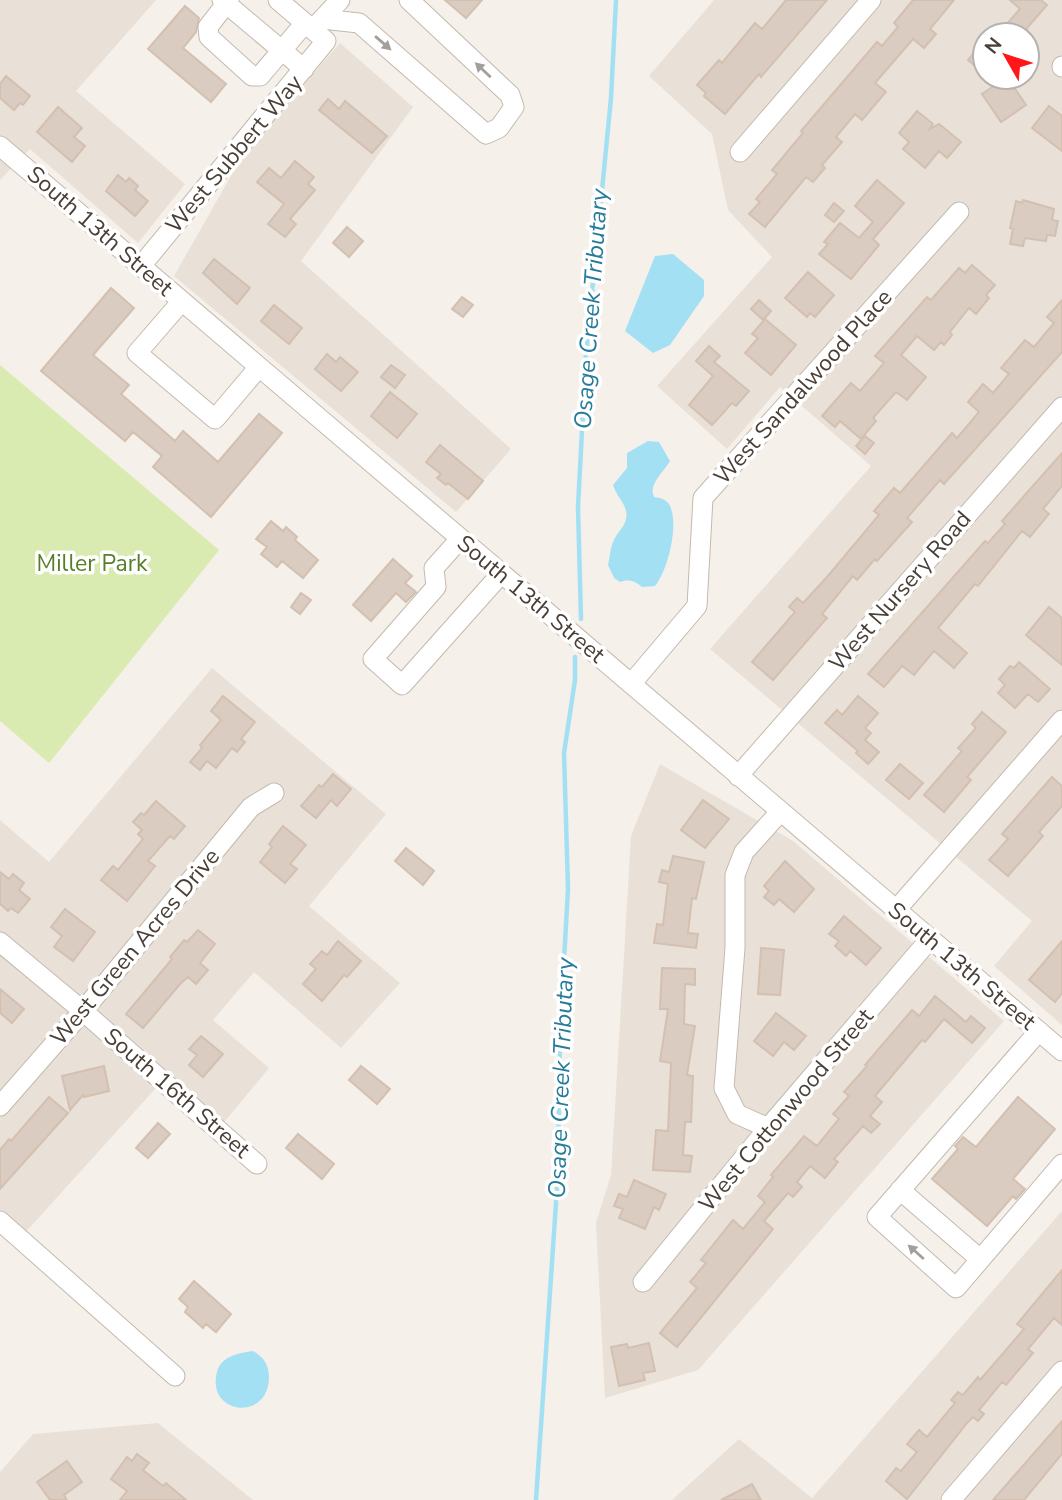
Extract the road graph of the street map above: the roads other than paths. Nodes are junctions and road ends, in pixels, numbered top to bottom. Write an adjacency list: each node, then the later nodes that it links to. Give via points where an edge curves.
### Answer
1 (278, 0): 6 (street)
2 (340, 0): 6 (street)
3 (409, 0): 6 (street, one-way to 3, via 359,23 486,134 499,128 514,107 510,95)
4 (871, 0): 10 (street)
5 (225, 1): 7 (street); 7 (street, via 208,26 209,37 252,76 260,76)
6 (317, 28): 7 (street); 8 (street, West Subbert Way)
7 (283, 51): 8 (street)
8 (304, 69): 12 (street, West Subbert Way)
9 (0, 146): 12 (street, South 13th Street)
10 (740, 152)
11 (959, 212): 18 (street, West Sandalwood Place, via 703,498 697,606)
12 (141, 266): 13 (street, South 13th Street)
13 (182, 301): 14 (street, South 13th Street); 14 (street, via 137,353 215,419)
14 (259, 367): 16 (street, South 13th Street)
15 (1062, 407): 20 (street, West Nursery Road)
16 (460, 539): 17 (street, South 13th Street); 17 (street, via 434,568 436,587 373,659 402,685)
17 (501, 574): 18 (street, South 13th Street)
18 (631, 684): 20 (street, South 13th Street)
19 (1062, 720): 23 (street)
20 (738, 776): 22 (street, South 13th Street)
21 (274, 793): 26 (street, West Green Acres Drive, via 251,807)
22 (780, 812): 23 (street, South 13th Street); 30 (street, via 744,852 735,875 735,948 724,1088 737,1114)
23 (896, 911): 24 (street, South 13th Street)
24 (930, 939): 27 (street, South 13th Street); 30 (street, West Cottonwood Street)
25 (0, 942): 26 (street, South 16th Street)
26 (83, 1011): 29 (street, West Green Acres Drive); 31 (street, South 16th Street)
27 (1039, 1031): 28 (street, South 13th Street); 33 (street)
28 (1062, 1050)
29 (0, 1106)
30 (768, 1128): 36 (street, West Cottonwood Street)
31 (257, 1164)
32 (1062, 1164): 35 (street)
33 (900, 1190): 35 (street); 35 (street, one-way to 33, via 956,1288 877,1217)
34 (0, 1221): 38 (street)
35 (980, 1259)
36 (643, 1282)
37 (1062, 1371): 39 (street)
38 (175, 1376)
39 (951, 1500)

